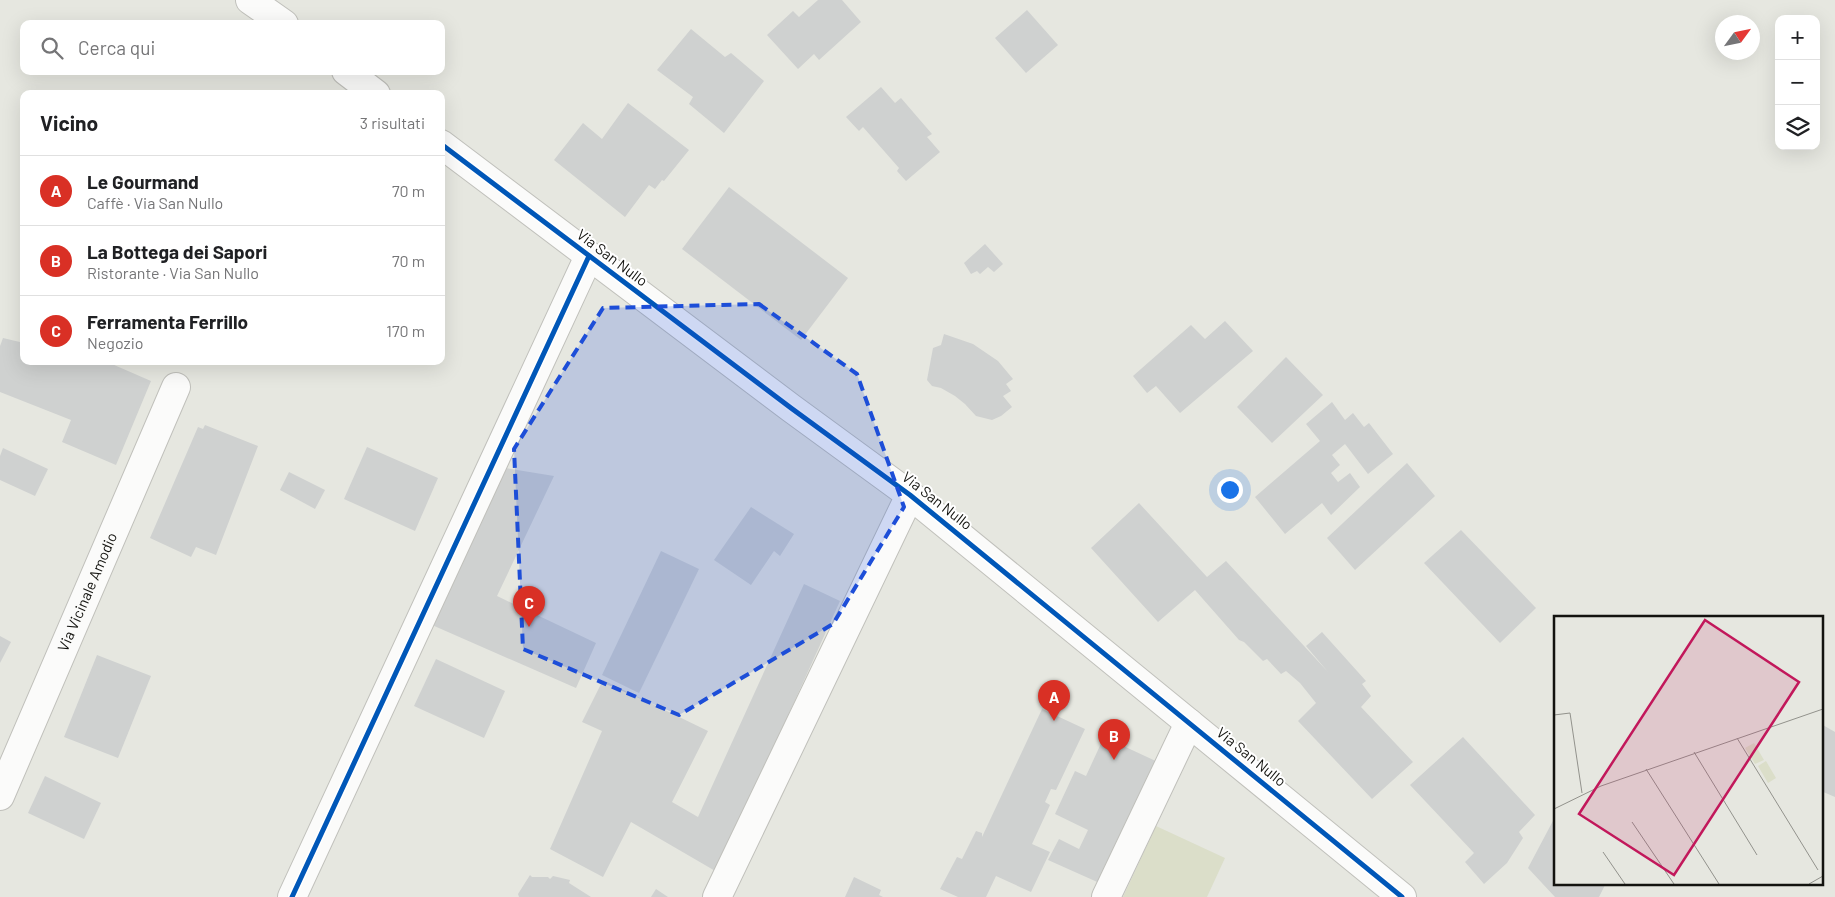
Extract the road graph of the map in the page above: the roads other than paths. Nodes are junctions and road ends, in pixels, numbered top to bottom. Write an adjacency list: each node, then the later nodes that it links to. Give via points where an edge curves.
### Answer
1 (250, 0): 2 (street)
2 (278, 20)
3 (351, 75): 4 (street)
4 (371, 90)
5 (445, 147): 6 (street, Via San Nullo)
6 (589, 256): 8 (street, Via San Nullo); 11 (street)
7 (176, 387): 10 (street, Via Vicinale Amodio)
8 (910, 495): 9 (street, Via San Nullo); 12 (street)
9 (1189, 723): 13 (street); 14 (street, Via San Nullo)
10 (0, 796)
11 (292, 897)
12 (717, 897)
13 (1106, 897)
14 (1402, 897)

